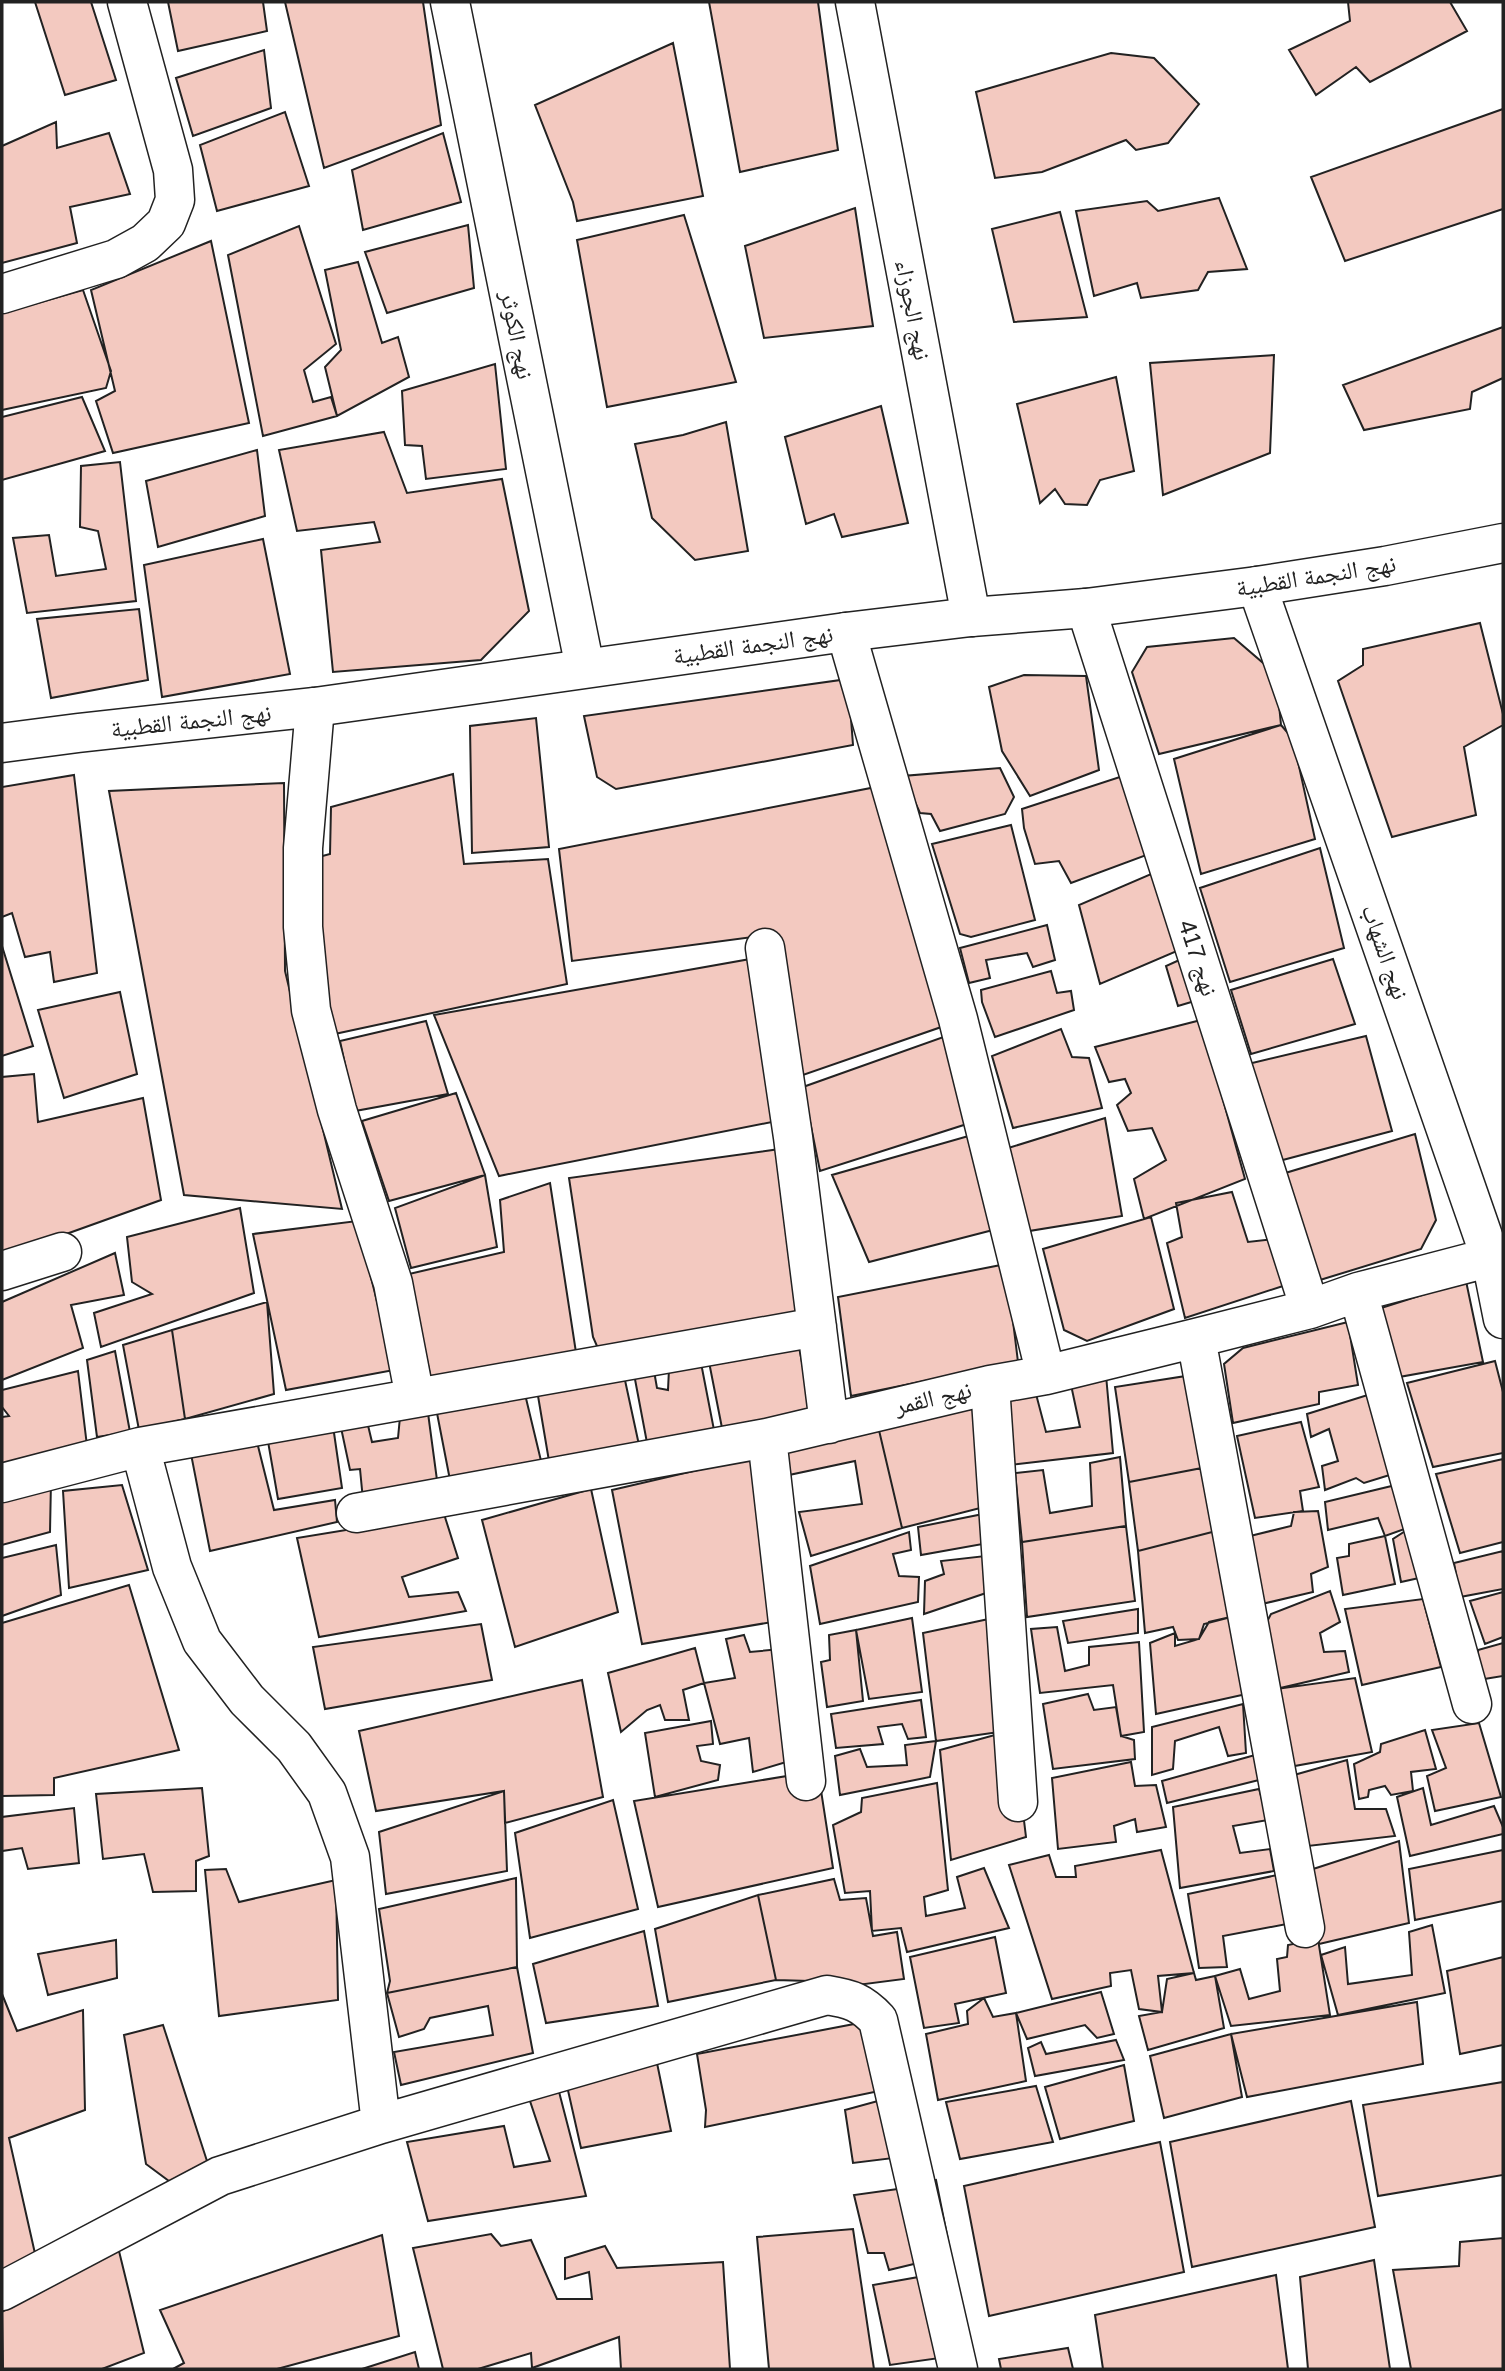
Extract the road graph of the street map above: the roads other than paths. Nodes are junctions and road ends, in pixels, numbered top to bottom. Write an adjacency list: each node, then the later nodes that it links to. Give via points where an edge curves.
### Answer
1 (127, 2): 4 (street, via 173,170 175,201 166,223 145,243 116,259)
2 (450, 2): 10 (street, نهج الكوثر)
3 (855, 2): 8 (street, نهج الجوزاء)
4 (2, 294)
5 (1503, 543): 6 (street, نهج النجمة القطبية)
6 (1257, 586): 7 (street, نهج النجمة القطبية); 15 (street, نهج الشهاب)
7 (1086, 608): 8 (street, نهج النجمة القطبية); 18 (street, نهج 417)
8 (971, 617): 9 (street, نهج النجمة القطبية)
9 (846, 632): 10 (street, نهج النجمة القطبية); 22 (street, via 958,1019)
10 (585, 668): 11 (street, نهج النجمة القطبية)
11 (315, 707): 12 (street, نهج النجمة القطبية); 24 (street, via 303,848 303,927 311,1010 337,1110 393,1283)
12 (2, 743)
13 (765, 948): 20 (street)
14 (62, 1252): 16 (street)
15 (1497, 1256): 17 (street, نهج القمر); 19 (street, نهج الشهاب)
16 (2, 1271)
17 (1358, 1293): 18 (street, نهج القمر); 30 (street)
18 (1310, 1309): 21 (street, نهج القمر)
19 (1503, 1319)
20 (817, 1327): 24 (street); 25 (street)
21 (1196, 1338): 22 (street, نهج القمر); 33 (street)
22 (1046, 1375): 23 (street, نهج القمر)
23 (990, 1385): 25 (street, نهج القمر); 32 (street)
24 (415, 1398): 27 (street)
25 (829, 1424): 26 (street, نهج القمر)
26 (767, 1438): 29 (street, نهج القمر); 31 (street)
27 (140, 1447): 28 (street); 34 (street, via 172,1567 202,1641 247,1700 294,1747 327,1793 350,1857)
28 (2, 1483)
29 (356, 1513)
30 (1472, 1704)
31 (806, 1782)
32 (1018, 1802)
33 (1305, 1928)
34 (381, 2124): 35 (street, via 220,2176); 36 (street, via 827,1995 863,2004 878,2020 886,2047)
35 (2, 2291)
36 (958, 2369)

